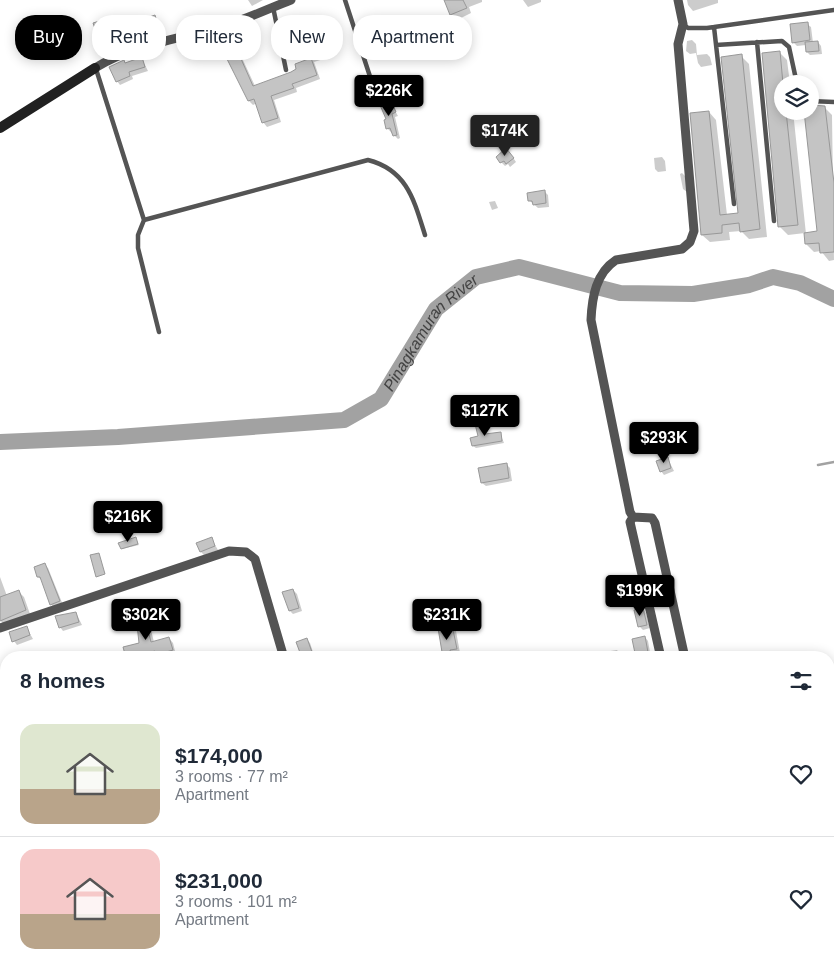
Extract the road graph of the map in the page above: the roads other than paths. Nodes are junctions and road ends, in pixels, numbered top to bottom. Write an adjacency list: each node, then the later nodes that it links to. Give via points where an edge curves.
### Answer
1 (292, 0): 4 (street)
2 (345, 0): 13 (lane)
3 (678, 0): 6 (street)
4 (273, 7): 10 (street, via 227,25 145,46 111,58); 11 (lane)
5 (834, 10): 7 (lane)
6 (683, 24): 7 (lane, via 695,29); 22 (street, via 678,44 693,222 690,242 672,252 616,260 602,274 592,300 591,320)
7 (714, 27): 9 (lane)
8 (757, 42): 9 (lane); 12 (lane, via 786,42); 19 (lane)
9 (716, 45): 17 (lane)
10 (95, 68): 16 (street); 18 (lane)
11 (286, 70)
12 (795, 75)
13 (378, 100)
14 (819, 101): 15 (lane)
15 (834, 102)
16 (0, 128)
17 (734, 204)
18 (144, 220): 20 (lane, via 368,160 384,164 413,195); 21 (lane, via 138,235 138,248)
19 (774, 221)
20 (425, 235)
21 (159, 332)
22 (632, 517): 25 (street, via 630,522); 26 (street, via 652,518 655,523)
23 (0, 628): 24 (street, via 178,566 229,551 246,552 255,559)
24 (282, 651)
25 (659, 651)
26 (683, 651)

